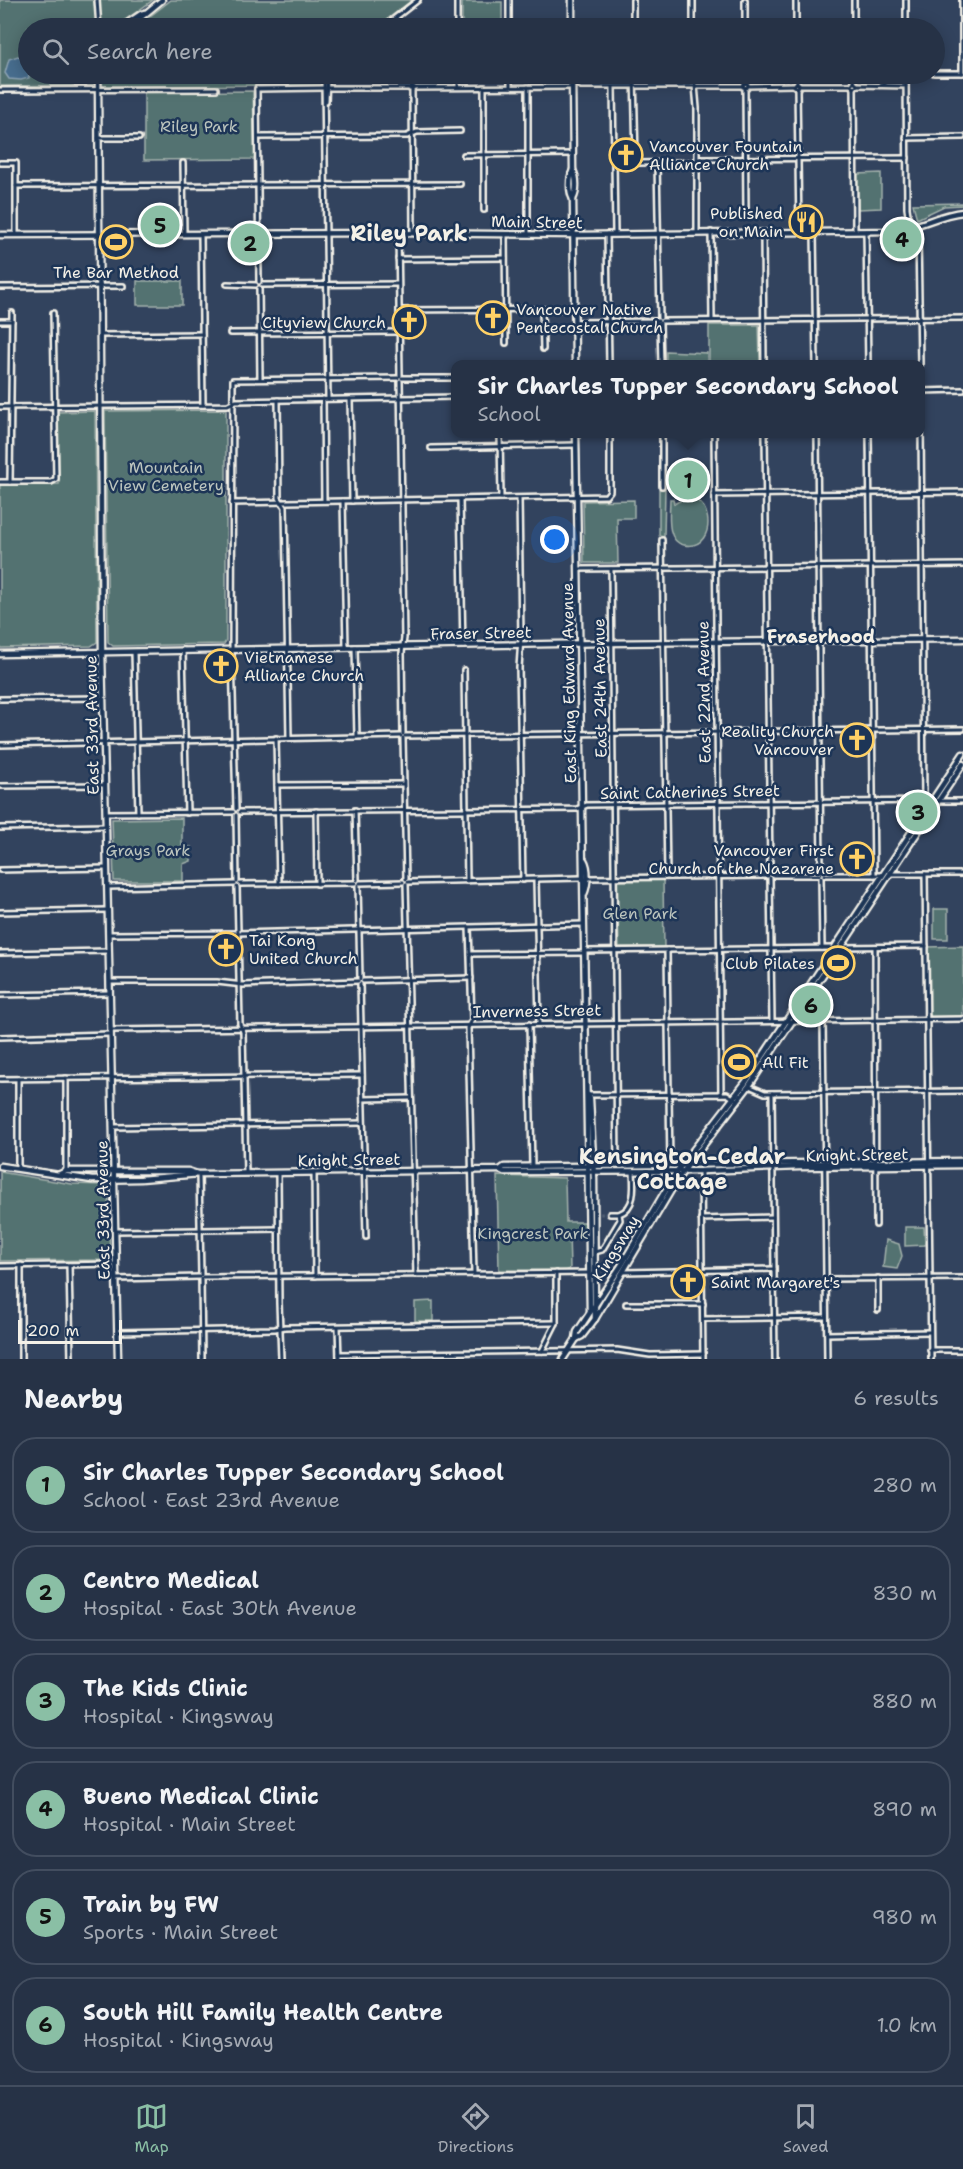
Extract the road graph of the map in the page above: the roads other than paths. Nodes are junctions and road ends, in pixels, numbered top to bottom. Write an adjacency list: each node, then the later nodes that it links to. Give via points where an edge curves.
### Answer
1 (97, 0): 16 (street)
2 (162, 0): 14 (main road)
3 (418, 0): 15 (street)
4 (457, 0): 19 (street)
5 (509, 0): 20 (street)
6 (572, 0): 21 (main road)
7 (633, 0): 22 (street)
8 (693, 0): 23 (street)
9 (745, 0): 24 (street)
10 (796, 0): 25 (street)
11 (854, 0): 26 (street)
12 (906, 0): 27 (street)
13 (962, 0): 29 (street)
14 (145, 13): 17 (main road); 18 (main road)
15 (396, 17)
16 (98, 18)
17 (135, 18)
18 (139, 18)
19 (458, 18)
20 (509, 18)
21 (572, 18)
22 (633, 18)
23 (693, 18)
24 (745, 18)
25 (796, 18)
26 (854, 18)
27 (906, 18)
28 (945, 73): 29 (street)
29 (963, 73)
30 (98, 84): 51 (main road, East 33rd Avenue)
31 (327, 84): 47 (street)
32 (412, 84): 48 (street)
33 (797, 85): 34 (street); 40 (street); 64 (street)
34 (854, 85): 35 (street); 65 (street)
35 (880, 85): 41 (street)
36 (572, 86): 37 (street); 37 (street); 45 (street); 61 (main road)
37 (582, 86): 46 (street)
38 (634, 86): 39 (street); 46 (street); 71 (street, via 637,161)
39 (695, 86): 40 (street); 68 (street)
40 (746, 86): 67 (street)
41 (906, 86): 59 (street)
42 (458, 87): 43 (street); 48 (street)
43 (484, 87): 44 (street); 63 (street)
44 (510, 87): 45 (street)
45 (528, 87): 60 (street)
46 (613, 87): 101 (street)
47 (326, 88): 48 (street); 54 (street); 55 (street, via 256,89)
48 (412, 88): 53 (street)
49 (216, 89): 51 (street)
50 (0, 90): 51 (street)
51 (98, 90): 57 (main road, East 33rd Avenue)
52 (460, 131): 53 (street)
53 (412, 134): 54 (street); 72 (street)
54 (326, 136): 55 (street); 76 (street)
55 (258, 137): 75 (street)
56 (963, 137): 59 (street)
57 (99, 138): 58 (street); 78 (main road, East 33rd Avenue)
58 (139, 138)
59 (906, 138): 66 (street)
60 (528, 154): 61 (street); 63 (street); 98 (street)
61 (573, 154): 99 (main road)
62 (464, 155): 63 (street)
63 (484, 155): 79 (street)
64 (798, 158): 65 (street); 67 (street); 83 (street)
65 (855, 158): 66 (street); 85 (street)
66 (907, 158): 82 (street, via 907,208)
67 (746, 159): 68 (street); 80 (street)
68 (697, 161): 71 (street); 88 (street)
69 (0, 163): 77 (street, via 16,163)
70 (183, 163): 74 (street)
71 (657, 163): 94 (street)
72 (412, 184): 73 (street); 76 (street); 92 (street)
73 (460, 184)
74 (184, 185): 75 (street); 78 (street); 95 (street)
75 (258, 185): 76 (street); 97 (street)
76 (327, 185): 91 (street)
77 (16, 186): 78 (street); 103 (street)
78 (99, 187): 104 (main road, East 33rd Avenue)
79 (484, 210)
80 (746, 211)
81 (963, 212): 82 (main road, Main Street)
82 (914, 227): 86 (main road, Main Street); 120 (street, via 918,234)
83 (799, 231): 84 (main road, Main Street); 90 (main road, Main Street)
84 (814, 231): 85 (main road, Main Street); 122 (street)
85 (855, 231): 86 (main road, Main Street)
86 (866, 231): 123 (street)
87 (398, 232): 91 (main road, Main Street); 92 (main road, Main Street); 106 (street)
88 (698, 232): 89 (main road, Main Street); 94 (main road, Main Street)
89 (711, 232): 90 (main road, Main Street); 124 (street)
90 (763, 232): 125 (street)
91 (327, 233): 97 (main road, Main Street); 110 (street)
92 (413, 233): 93 (main road, Main Street)
93 (505, 233): 98 (main road, Main Street); 105 (street)
94 (658, 233): 101 (main road, Main Street); 129 (street)
95 (184, 234): 96 (main road, Main Street); 104 (main road, Main Street)
96 (201, 234): 97 (main road, Main Street); 135 (street)
97 (259, 234): 109 (street)
98 (528, 234): 99 (main road, Main Street)
99 (574, 234): 100 (main road, Main Street); 115 (main road)
100 (607, 234): 101 (main road, Main Street); 128 (street)
101 (615, 234)
102 (0, 235): 103 (main road, Main Street)
103 (16, 235): 104 (main road, Main Street)
104 (99, 235): 111 (main road, East 33rd Avenue)
105 (505, 258): 106 (street); 117 (street)
106 (398, 259): 108 (street)
107 (227, 284): 109 (street)
108 (398, 284): 110 (street); 116 (street)
109 (259, 285): 110 (street); 134 (street)
110 (328, 285): 131 (street)
111 (99, 286): 112 (street); 113 (street); 136 (main road, East 33rd Avenue)
112 (123, 286)
113 (0, 287)
114 (542, 309): 115 (street); 117 (street); 138 (street)
115 (574, 309): 130 (main road)
116 (399, 310): 117 (street); 132 (street)
117 (506, 310): 137 (street)
118 (12, 313): 127 (street)
119 (53, 313): 159 (street)
120 (920, 318): 121 (street); 123 (street); 145 (street)
121 (963, 318)
122 (816, 319): 123 (street); 125 (street); 143 (street)
123 (867, 319): 144 (street)
124 (712, 320): 125 (street); 129 (street)
125 (764, 320): 142 (street)
126 (0, 321): 127 (street)
127 (12, 321): 162 (street)
128 (608, 321): 129 (street); 130 (street); 140 (street)
129 (660, 321): 141 (street)
130 (575, 322): 139 (main road)
131 (328, 332): 132 (street); 134 (street); 148 (street)
132 (399, 332): 146 (street)
133 (230, 333): 134 (street)
134 (260, 333): 149 (street)
135 (202, 334): 136 (street); 158 (street)
136 (100, 335): 160 (main road, East 33rd Avenue)
137 (506, 343)
138 (543, 349)
139 (575, 360)
140 (609, 360)
141 (661, 360)
142 (764, 360)
143 (816, 360)
144 (868, 360)
145 (920, 360)
146 (400, 378): 147 (street); 148 (street); 153 (street)
147 (451, 378)
148 (328, 379): 149 (street); 154 (street)
149 (260, 380): 157 (street, via 233,380)
150 (963, 390): 151 (street)
151 (925, 391)
152 (451, 397): 153 (street)
153 (400, 398): 155 (street); 188 (street)
154 (326, 399): 155 (street); 156 (street); 189 (street)
155 (350, 399): 191 (street)
156 (278, 400): 157 (street); 192 (street)
157 (232, 403): 158 (street); 193 (street)
158 (203, 405): 160 (street)
159 (54, 406): 160 (street); 162 (street); 176 (street, via 56,479)
160 (100, 406): 222 (main road, East 33rd Avenue)
161 (0, 407): 162 (street)
162 (11, 407): 176 (street)
163 (500, 438): 173 (street)
164 (576, 438): 172 (main road, East King Edward Avenue)
165 (610, 438): 184 (street, via 609,495)
166 (662, 438): 177 (street)
167 (714, 438): 182 (street, East 22nd Avenue)
168 (765, 438): 183 (street)
169 (817, 438): 180 (street)
170 (869, 438): 181 (street)
171 (921, 438): 179 (street)
172 (576, 445): 173 (street); 184 (main road, East King Edward Avenue)
173 (500, 447): 174 (street); 185 (street)
174 (431, 448)
175 (0, 482): 176 (street)
176 (10, 482)
177 (662, 486)
178 (963, 492): 179 (street)
179 (921, 493): 181 (street); 195 (street)
180 (818, 494): 181 (street); 183 (street); 197 (street)
181 (869, 494): 198 (street)
182 (714, 495): 183 (street); 199 (street, East 22nd Avenue)
183 (765, 495): 200 (street)
184 (577, 496): 186 (street); 202 (main road, East King Edward Avenue)
185 (501, 498): 186 (street); 187 (street)
186 (519, 498): 213 (street)
187 (460, 499): 188 (street); 214 (street)
188 (402, 500): 191 (street); 216 (street)
189 (324, 501): 190 (street); 192 (street)
190 (343, 501): 191 (street); 217 (street)
191 (352, 501)
192 (282, 502): 193 (street); 218 (street)
193 (232, 503): 220 (street)
194 (662, 540): 201 (street)
195 (922, 565): 196 (street); 198 (street); 204 (street)
196 (963, 565)
197 (819, 566): 198 (street); 200 (street); 206 (street)
198 (870, 566): 207 (street)
199 (715, 567): 200 (street); 201 (street); 208 (street, East 22nd Avenue)
200 (766, 567): 209 (street)
201 (663, 568): 203 (street); 210 (street)
202 (579, 569): 203 (street); 212 (main road, East King Edward Avenue)
203 (611, 569): 211 (street, East 24th Avenue)
204 (923, 639): 205 (main road, Fraser Street); 207 (main road, Fraser Street); 227 (street)
205 (963, 639)
206 (819, 640): 207 (main road, Fraser Street); 209 (main road, Fraser Street); 229 (street)
207 (871, 640): 230 (street)
208 (716, 641): 209 (main road, Fraser Street); 210 (main road, Fraser Street); 231 (street, East 22nd Avenue)
209 (767, 641): 232 (street)
210 (664, 642): 211 (main road, Fraser Street); 234 (street)
211 (612, 643): 212 (main road, Fraser Street); 233 (street, East 24th Avenue)
212 (580, 644): 213 (main road, Fraser Street); 235 (main road, East King Edward Avenue)
213 (520, 645): 214 (main road, Fraser Street); 236 (street)
214 (463, 646): 216 (main road, Fraser Street)
215 (355, 647): 216 (main road, Fraser Street); 217 (main road, Fraser Street); 239 (street)
216 (403, 647): 238 (street)
217 (346, 648): 218 (main road, Fraser Street)
218 (288, 649): 220 (main road, Fraser Street); 241 (street)
219 (183, 650): 220 (main road, Fraser Street); 221 (main road, Fraser Street); 243 (street)
220 (232, 650): 242 (street)
221 (134, 652): 222 (main road, Fraser Street); 244 (street)
222 (102, 653): 223 (main road, Fraser Street); 225 (main road, East 33rd Avenue)
223 (0, 654)
224 (464, 670): 237 (street)
225 (103, 698): 226 (street); 245 (main road, East 33rd Avenue)
226 (0, 699)
227 (924, 729): 228 (street); 230 (street); 253 (street)
228 (963, 729)
229 (820, 730): 230 (street); 232 (street); 257 (street)
230 (872, 730): 258 (street)
231 (717, 731): 232 (street); 234 (street); 260 (street, East 22nd Avenue)
232 (769, 731): 259 (street)
233 (613, 732): 234 (street); 235 (street); 261 (street, East 24th Avenue)
234 (665, 732): 262 (street)
235 (581, 733): 236 (street); 263 (main road, East King Edward Avenue)
236 (520, 734): 237 (street); 266 (street)
237 (465, 735): 238 (street); 265 (street)
238 (403, 736): 239 (street); 250 (street)
239 (357, 737): 241 (street)
240 (276, 738): 241 (street); 242 (street); 251 (street)
241 (289, 738)
242 (234, 739): 243 (street); 269 (street)
243 (185, 740): 244 (street); 273 (street)
244 (137, 741): 245 (street); 272 (street)
245 (104, 742): 246 (street); 249 (main road, East 33rd Avenue)
246 (0, 745)
247 (963, 754): 254 (main road, Kingsway)
248 (963, 764): 255 (main road, Kingsway)
249 (105, 784): 252 (street); 271 (main road, East 33rd Avenue)
250 (403, 784): 251 (street); 264 (street)
251 (277, 785): 270 (street)
252 (0, 786)
253 (924, 801): 254 (street, Saint Catherines Street); 258 (street, Saint Catherines Street)
254 (932, 801): 255 (street, Saint Catherines Street); 279 (main road, Kingsway)
255 (939, 801): 256 (street, Saint Catherines Street); 280 (main road, Kingsway)
256 (963, 801)
257 (821, 802): 258 (street, Saint Catherines Street); 259 (street, Saint Catherines Street); 283 (street)
258 (873, 802): 278 (street)
259 (769, 803): 260 (street, Saint Catherines Street); 286 (street)
260 (717, 804): 262 (street, Saint Catherines Street); 285 (street, East 22nd Avenue)
261 (614, 805): 262 (street, Saint Catherines Street); 263 (street, Saint Catherines Street); 287 (street, East 24th Avenue)
262 (666, 805): 284 (street)
263 (583, 807): 266 (street, Saint Catherines Street); 288 (main road, East King Edward Avenue)
264 (404, 809): 265 (street, Saint Catherines Street); 267 (street, Saint Catherines Street); 292 (street)
265 (466, 809): 266 (street, Saint Catherines Street); 291 (street)
266 (522, 809): 289 (street)
267 (355, 810): 268 (street, Saint Catherines Street); 293 (street)
268 (316, 811): 270 (street, Saint Catherines Street); 296 (street)
269 (236, 812): 270 (street, Saint Catherines Street); 273 (street, Saint Catherines Street); 294 (street)
270 (277, 812): 295 (street)
271 (106, 813): 272 (street, Saint Catherines Street); 274 (main road, East 33rd Avenue)
272 (138, 813): 273 (street, Saint Catherines Street)
273 (187, 813)
274 (106, 826): 275 (street); 276 (main road, East 33rd Avenue)
275 (0, 828)
276 (108, 868): 277 (street); 297 (main road, East 33rd Avenue)
277 (0, 870)
278 (873, 874): 279 (street); 283 (street)
279 (883, 874): 280 (street); 311 (main road, Kingsway)
280 (890, 874): 281 (street); 308 (main road, Kingsway)
281 (925, 874): 282 (street); 307 (street)
282 (963, 874)
283 (821, 875): 286 (street); 310 (street)
284 (666, 876): 285 (street); 287 (street)
285 (718, 876): 286 (street); 312 (street, East 22nd Avenue)
286 (770, 876): 313 (street)
287 (615, 877): 288 (street); 314 (street, East 24th Avenue)
288 (584, 878): 290 (street); 300 (main road, East King Edward Avenue)
289 (523, 880): 290 (street); 291 (street)
290 (536, 880): 301 (street)
291 (467, 881): 292 (street)
292 (406, 882): 293 (street); 304 (street)
293 (358, 883): 296 (street); 303 (street)
294 (237, 884): 295 (street); 297 (street); 305 (street)
295 (279, 884): 296 (street)
296 (317, 884)
297 (108, 887): 298 (main road, East 33rd Avenue)
298 (109, 910): 299 (street); 306 (main road, East 33rd Avenue)
299 (0, 912)
300 (585, 924): 301 (street); 317 (main road, East King Edward Avenue)
301 (537, 925): 302 (street); 320 (street)
302 (469, 927): 304 (street); 319 (street)
303 (359, 929): 304 (street); 305 (street); 323 (street)
304 (407, 929): 322 (street)
305 (238, 933): 306 (street); 325 (street)
306 (109, 934): 316 (main road, East 33rd Avenue)
307 (926, 946): 309 (street); 329 (street)
308 (842, 947): 309 (street); 311 (street); 335 (main road, Kingsway)
309 (875, 947): 331 (street)
310 (822, 948): 311 (street); 313 (street)
311 (834, 948): 334 (main road, Kingsway)
312 (719, 949): 313 (street); 315 (street); 332 (street, East 22nd Avenue)
313 (771, 949): 333 (street)
314 (615, 950): 315 (street); 317 (street); 336 (street, East 24th Avenue)
315 (667, 950): 337 (street)
316 (110, 951): 318 (street); 324 (main road, East 33rd Avenue)
317 (585, 952): 320 (street); 339 (main road, East King Edward Avenue)
318 (0, 953)
319 (470, 954): 320 (street); 321 (street)
320 (538, 954): 338 (street)
321 (471, 978): 322 (street); 340 (street)
322 (408, 979): 323 (street); 342 (street)
323 (360, 981): 325 (street); 343 (street)
324 (110, 982): 325 (street); 326 (main road, East 33rd Avenue)
325 (239, 985): 344 (street)
326 (111, 993): 327 (street); 345 (main road, East 33rd Avenue)
327 (0, 994)
328 (963, 1018): 329 (street, Inverness Street)
329 (927, 1019): 331 (street, Inverness Street); 357 (street)
330 (823, 1020): 331 (street, Inverness Street); 335 (street, Inverness Street); 355 (street)
331 (875, 1020): 356 (street)
332 (720, 1021): 333 (street, Inverness Street); 337 (street, Inverness Street); 360 (street, East 22nd Avenue)
333 (772, 1021): 334 (street, Inverness Street)
334 (786, 1021): 335 (street, Inverness Street); 353 (main road, Kingsway)
335 (793, 1021): 353 (main road, Kingsway)
336 (616, 1022): 337 (street, Inverness Street); 339 (street, Inverness Street); 362 (street, East 24th Avenue)
337 (668, 1022): 359 (street)
338 (539, 1023): 339 (street, Inverness Street); 341 (street, Inverness Street)
339 (586, 1023): 361 (main road, East King Edward Avenue)
340 (470, 1024): 341 (street, Inverness Street); 342 (street, Inverness Street); 382 (street)
341 (529, 1024): 379 (street)
342 (410, 1025): 343 (street, Inverness Street); 363 (street)
343 (361, 1026): 344 (street, Inverness Street); 347 (street)
344 (242, 1028): 345 (street, Inverness Street); 348 (street)
345 (112, 1032): 346 (street, Inverness Street); 350 (main road, East 33rd Avenue)
346 (0, 1037)
347 (362, 1075): 348 (street); 364 (street)
348 (245, 1077): 350 (street); 367 (street)
349 (66, 1078): 350 (street); 352 (street); 384 (street)
350 (113, 1078): 368 (main road, East 33rd Avenue)
351 (0, 1079): 352 (street)
352 (18, 1079): 381 (street)
353 (747, 1084): 358 (street, via 760,1092); 365 (main road, Kingsway)
354 (963, 1091): 357 (street)
355 (824, 1092): 356 (street); 358 (street); 374 (street)
356 (876, 1092): 357 (street); 370 (street)
357 (928, 1092): 371 (street)
358 (772, 1093): 378 (street)
359 (669, 1094): 360 (street); 362 (street); 377 (street)
360 (721, 1094): 365 (street)
361 (588, 1095): 362 (street); 380 (main road, East King Edward Avenue)
362 (617, 1095): 376 (street, East 24th Avenue)
363 (411, 1098): 364 (street); 385 (street)
364 (363, 1099): 366 (street)
365 (736, 1100): 372 (main road, Kingsway); 373 (main road, Kingsway)
366 (363, 1123): 367 (street); 390 (street)
367 (246, 1125): 368 (street); 393 (street)
368 (114, 1127): 392 (main road, East 33rd Avenue)
369 (963, 1163): 371 (main road, Knight Street)
370 (877, 1164): 371 (main road, Knight Street); 374 (main road, Knight Street); 403 (street)
371 (928, 1164): 425 (street)
372 (681, 1165): 373 (main road, Knight Street); 377 (main road, Knight Street); 386 (main road, Kingsway)
373 (688, 1165): 378 (main road, Knight Street); 387 (main road, Kingsway)
374 (825, 1165): 378 (main road, Knight Street); 428 (street)
375 (0, 1166): 381 (main road, Knight Street)
376 (618, 1166): 377 (main road, Knight Street); 380 (main road, Knight Street)
377 (670, 1166)
378 (773, 1166): 388 (main road, Knight Street); 401 (street)
379 (531, 1167): 380 (main road, Knight Street); 383 (main road, Knight Street)
380 (591, 1167): 395 (main road, East King Edward Avenue)
381 (18, 1168): 396 (main road, Knight Street)
382 (471, 1170): 383 (main road, Knight Street); 385 (main road, Knight Street); 419 (street)
383 (500, 1170): 395 (main road, Knight Street)
384 (66, 1171): 392 (main road, Knight Street); 396 (main road, Knight Street)
385 (413, 1171): 390 (main road, Knight Street); 420 (street)
386 (677, 1171): 387 (main road, Knight Street); 391 (main road, Knight Street); 415 (main road, Kingsway)
387 (683, 1171): 388 (main road, Knight Street); 416 (main road, Kingsway)
388 (700, 1171): 402 (street)
389 (314, 1172): 390 (main road, Knight Street); 394 (main road, Knight Street); 422 (street)
390 (365, 1172): 407 (street)
391 (633, 1172): 395 (main road, Knight Street); 400 (street, via 634,1196)
392 (115, 1173): 397 (main road, Knight Street); 398 (main road, East 33rd Avenue)
393 (246, 1173): 394 (main road, Knight Street); 397 (main road, Knight Street)
394 (278, 1173): 405 (street)
395 (591, 1173): 408 (main road, East King Edward Avenue); 408 (main road, East King Edward Avenue, via 597,1214)
396 (60, 1174): 398 (main road, Knight Street)
397 (199, 1174): 398 (main road, Knight Street); 404 (street)
398 (115, 1180): 406 (main road, East 33rd Avenue)
399 (610, 1214): 400 (street)
400 (620, 1214): 408 (street, via 602,1250)
401 (773, 1217): 402 (street); 413 (street)
402 (701, 1219): 414 (street)
403 (876, 1225)
404 (200, 1229): 405 (street); 406 (street); 423 (street)
405 (278, 1229): 421 (street)
406 (116, 1231): 409 (main road, East 33rd Avenue)
407 (366, 1237)
408 (592, 1252): 418 (main road, East King Edward Avenue)
409 (116, 1264): 410 (street); 427 (main road, East 33rd Avenue)
410 (69, 1265): 412 (street); 453 (street)
411 (0, 1266): 412 (street)
412 (21, 1266): 452 (street)
413 (774, 1269): 414 (street); 435 (street)
414 (702, 1271): 416 (street); 430 (street)
415 (616, 1272): 416 (street); 431 (main road, Kingsway)
416 (624, 1272): 436 (main road, Kingsway)
417 (556, 1273): 418 (street); 419 (street); 438 (street)
418 (592, 1273): 431 (main road, East King Edward Avenue); 433 (main road, East King Edward Avenue)
419 (474, 1274): 420 (street)
420 (416, 1275): 422 (street)
421 (279, 1276): 422 (street); 423 (street); 440 (street)
422 (315, 1276)
423 (201, 1277): 427 (street); 441 (street)
424 (878, 1278): 425 (street); 428 (street); 432 (street)
425 (929, 1278): 426 (street); 443 (street)
426 (963, 1278)
427 (117, 1279): 442 (main road, East 33rd Avenue)
428 (826, 1279): 434 (street)
429 (626, 1304): 430 (street)
430 (703, 1304): 437 (street)
431 (595, 1305): 433 (main road, Kingsway); 436 (main road, East King Edward Avenue)
432 (878, 1310)
433 (590, 1312): 445 (main road, Kingsway)
434 (826, 1317): 435 (street); 444 (street)
435 (775, 1318): 437 (street); 459 (street)
436 (595, 1319): 445 (main road, Kingsway)
437 (703, 1319): 450 (street)
438 (556, 1323): 439 (street); 448 (street)
439 (338, 1327): 440 (street); 451 (street)
440 (281, 1328): 441 (street); 456 (street)
441 (202, 1331): 442 (street); 455 (street)
442 (117, 1332): 454 (main road, East 33rd Avenue)
443 (930, 1332): 444 (street); 446 (street)
444 (827, 1334): 460 (street)
445 (576, 1339): 449 (main road, Kingsway)
446 (930, 1350): 447 (street); 461 (street)
447 (963, 1350)
448 (542, 1351): 449 (street); 451 (street)
449 (568, 1351): 450 (street); 457 (main road, Kingsway)
450 (703, 1354): 458 (street)
451 (339, 1357)
452 (21, 1359)
453 (70, 1359)
454 (118, 1359)
455 (202, 1359)
456 (281, 1359)
457 (563, 1359)
458 (704, 1359)
459 (775, 1359)
460 (827, 1359)
461 (930, 1359)

